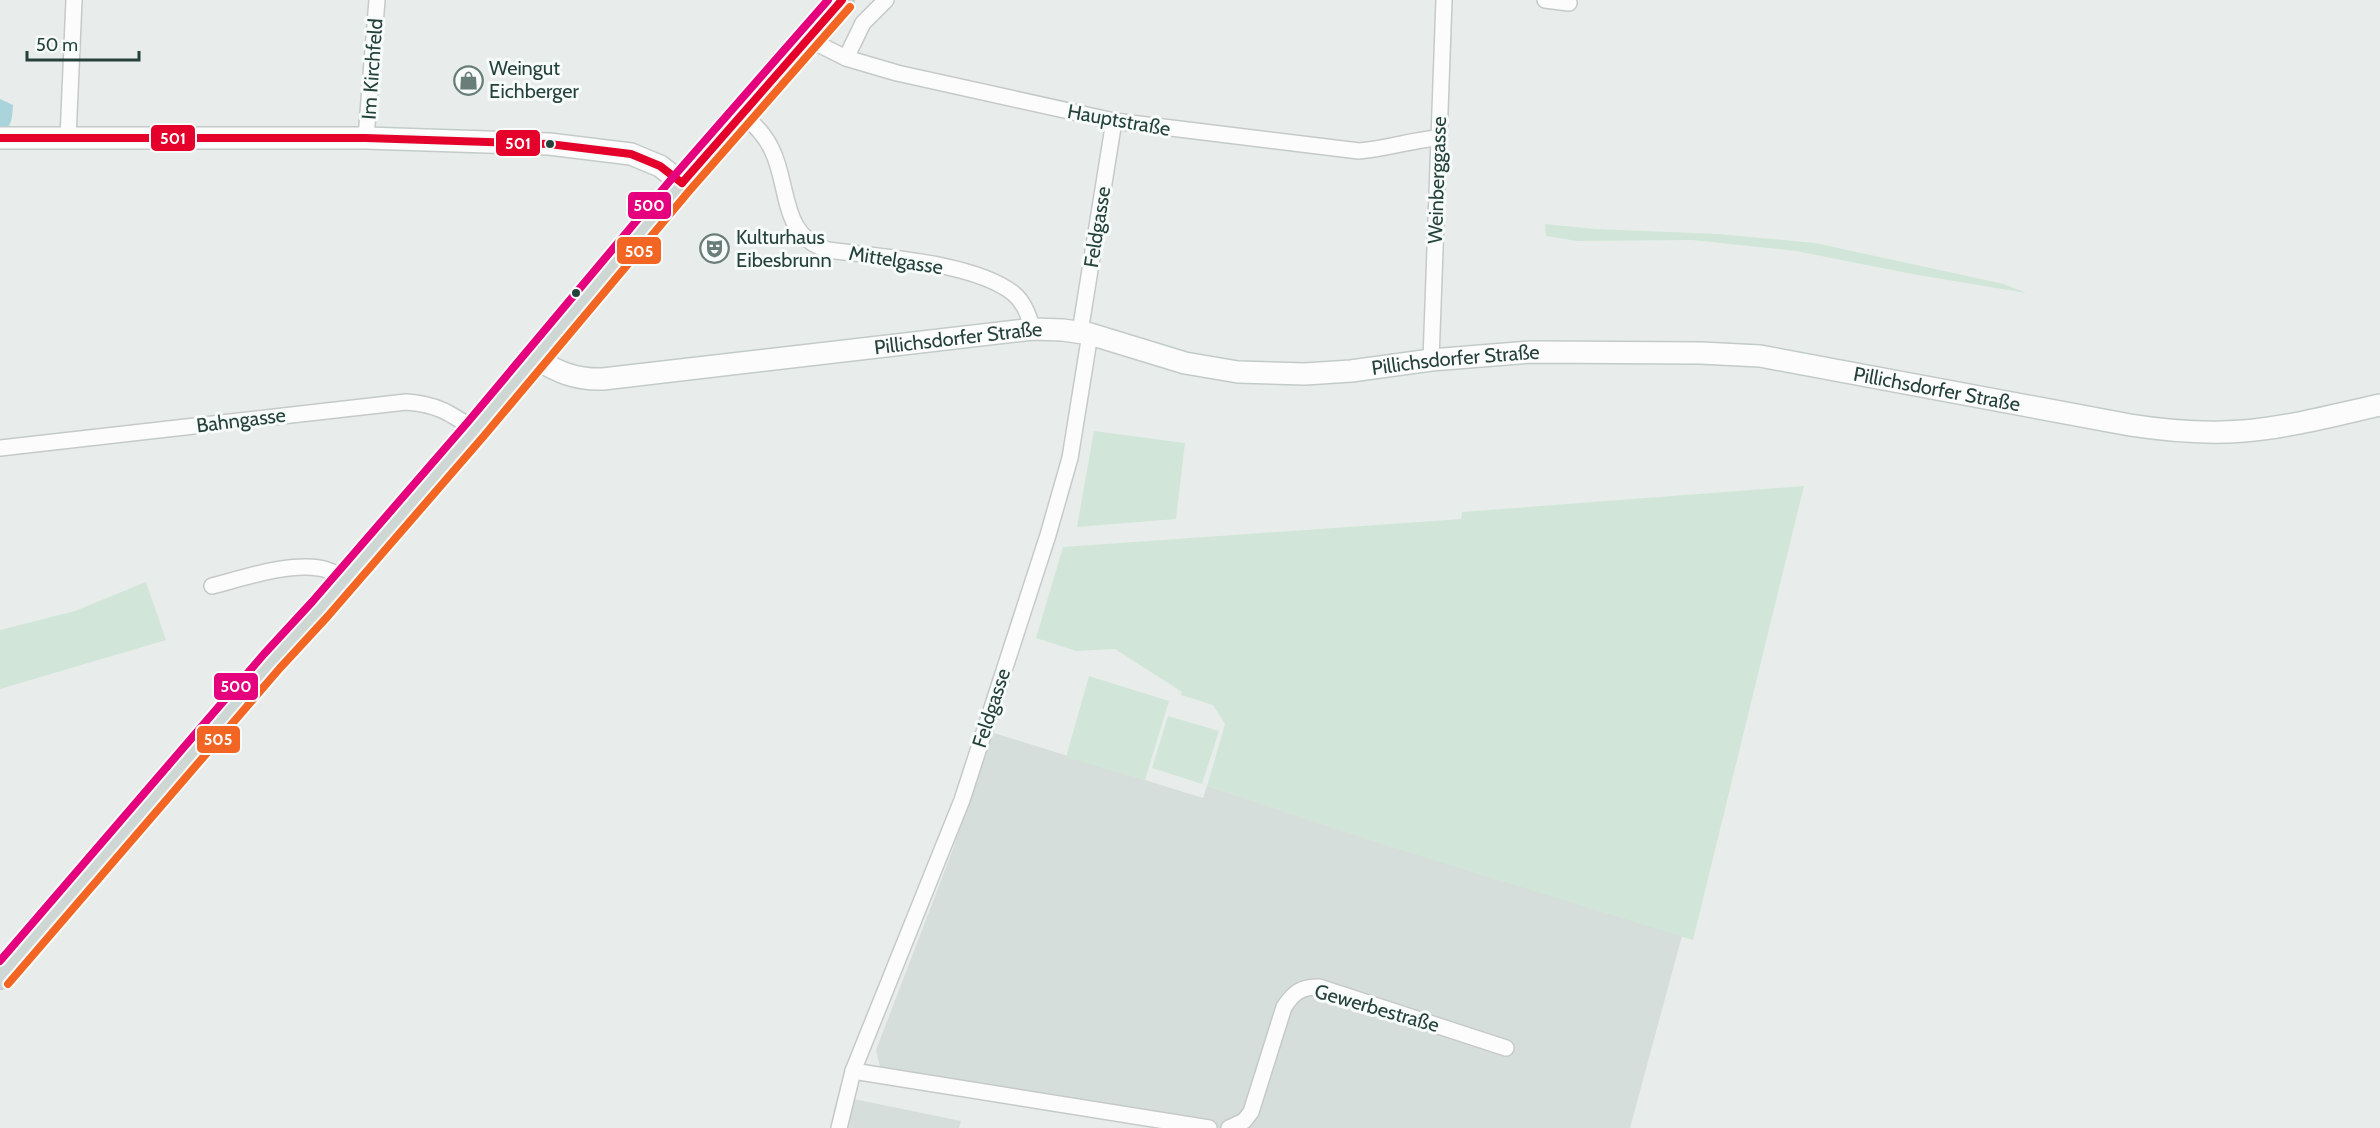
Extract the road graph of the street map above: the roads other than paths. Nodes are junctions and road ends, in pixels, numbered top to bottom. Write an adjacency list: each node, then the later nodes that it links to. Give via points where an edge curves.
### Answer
1 (74, 0): 13 (street)
2 (377, 0): 14 (street, Im Kirchfeld)
3 (842, 0): 8 (main road)
4 (886, 0): 9 (street, via 863,23)
5 (1444, 0): 15 (street, Weinberggasse)
6 (1545, 0): 7 (street)
7 (1569, 3)
8 (808, 39): 9 (street, Hauptstraße); 10 (main road)
9 (846, 58): 11 (street, Hauptstraße, via 952,87)
10 (742, 114): 16 (main road); 17 (street, Mittelgasse, via 766,139 782,177 794,224 812,245 933,265 994,281 1025,306)
11 (1114, 121): 15 (street, Hauptstraße, via 1359,151); 18 (street, Feldgasse)
12 (0, 138): 13 (main road)
13 (68, 138): 14 (main road)
14 (366, 138): 16 (main road, via 493,141 615,150 660,166)
15 (1438, 138): 20 (street, Weinberggasse)
16 (682, 183): 19 (main road)
17 (1033, 329): 18 (main road, Pillichsdorfer Straße); 19 (main road, Pillichsdorfer Straße, via 588,380 568,375)
18 (1085, 333): 20 (main road, Pillichsdorfer Straße, via 1185,363 1238,372 1327,372); 28 (street, Feldgasse, via 1070,458 1048,534 962,800)
19 (535, 358): 22 (main road)
20 (1431, 360): 21 (main road, Pillichsdorfer Straße, via 1561,352 1760,356 2184,432 2245,431)
21 (2380, 405)
22 (475, 430): 23 (street, Bahngasse, via 434,405 400,402); 24 (main road)
23 (0, 448)
24 (346, 578): 25 (street, via 321,568 303,568); 26 (main road)
25 (212, 586)
26 (0, 977)
27 (1506, 1048): 31 (street, Gewerbestraße, via 1320,987 1305,987 1292,994 1284,1007 1251,1112 1244,1122)
28 (853, 1071): 29 (street, Feldgasse); 30 (street)
29 (838, 1128)
30 (1209, 1128)
31 (1229, 1128)

